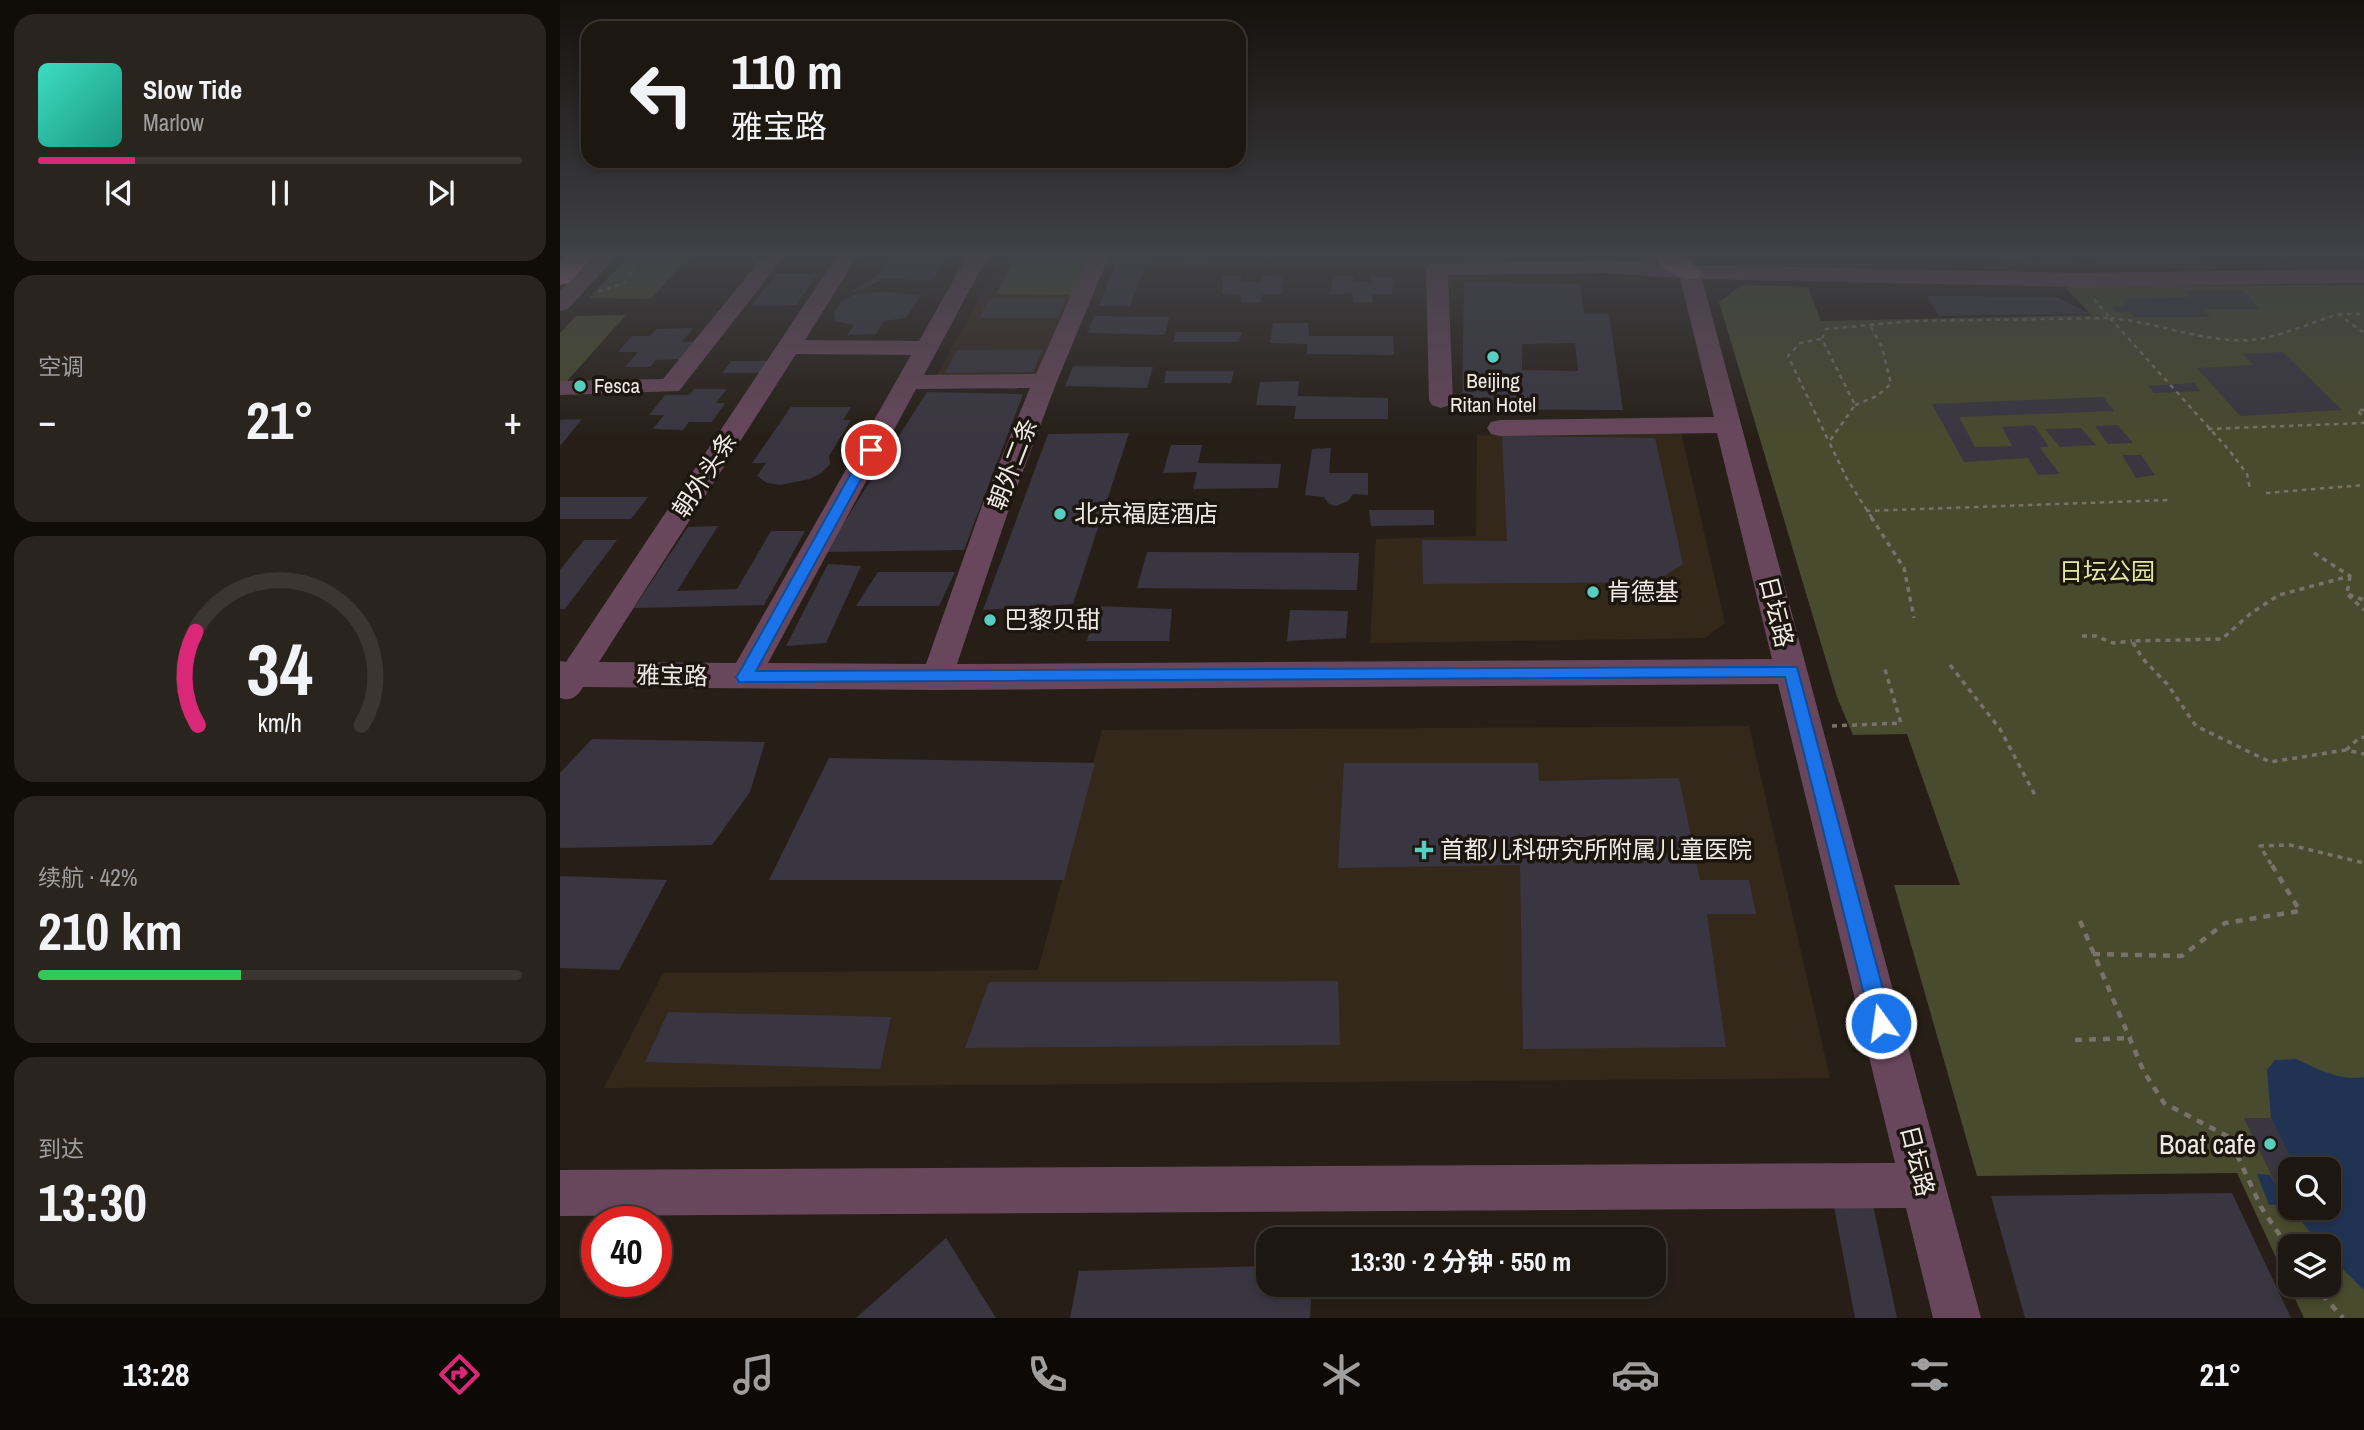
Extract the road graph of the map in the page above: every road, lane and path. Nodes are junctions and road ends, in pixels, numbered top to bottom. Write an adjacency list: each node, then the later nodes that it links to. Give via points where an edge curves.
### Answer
1 (727, 316): 18 (street, via 670,386)
2 (809, 316): 14 (street, 朝外头条)
3 (946, 316): 15 (street)
4 (1073, 316): 16 (street, 朝外二条)
5 (1438, 316): 19 (street)
6 (1696, 316): 24 (street, 日坛路)
7 (2108, 316): 10 (path)
8 (2333, 316): 10 (path, via 2264,338 2214,338)
9 (2340, 316): 12 (path)
10 (2110, 318): 11 (path, via 1912,321); 26 (path)
11 (1870, 326): 13 (path, via 1826,329); 20 (path, via 1882,347 1891,384)
12 (2364, 333)
13 (1822, 339): 20 (path); 27 (path, via 1800,343 1788,356)
14 (788, 347): 15 (street); 46 (street, 朝外头条)
15 (928, 348): 17 (street)
16 (1045, 381): 17 (street); 45 (street, 朝外二条)
17 (909, 382): 44 (street)
18 (560, 388)
19 (1441, 400)
20 (1855, 405): 27 (path)
21 (2364, 410): 22 (path, via 2357,410)
22 (2364, 418)
23 (2364, 423): 26 (path)
24 (1728, 425): 25 (street); 43 (street, 日坛路)
25 (1500, 428)
26 (2208, 429): 29 (path, via 2247,474)
27 (1829, 442): 32 (path)
28 (2364, 485): 30 (path)
29 (2250, 489)
30 (2266, 493)
31 (2168, 500): 32 (path)
32 (1866, 511): 38 (path, via 1904,568)
33 (2314, 552): 34 (path)
34 (2350, 576): 35 (path); 40 (path, via 2279,595 2221,639)
35 (2347, 594): 36 (path); 37 (path)
36 (2364, 600)
37 (2364, 610)
38 (1914, 618)
39 (2082, 636): 40 (path, via 2113,643)
40 (2133, 641): 49 (path, via 2196,726 2270,762)
41 (1950, 665): 51 (path, via 2000,729)
42 (1884, 666): 47 (path, via 1900,723)
43 (1791, 671): 45 (street, 雅宝路); 47 (street, 日坛路)
44 (744, 677): 45 (street, 雅宝路); 46 (street, 雅宝路)
45 (937, 677)
46 (565, 681)
47 (1805, 726): 57 (street, 日坛路)
48 (2364, 737): 49 (path)
49 (2346, 750): 50 (path)
50 (2364, 754)
51 (2036, 797)
52 (2364, 863): 54 (path, via 2290,845 2260,846 2300,911 2225,923 2182,956)
53 (2080, 921): 54 (path)
54 (2092, 954): 55 (path)
55 (2132, 1038): 56 (path); 59 (path, via 2144,1072 2164,1103 2229,1138)
56 (2075, 1040)
57 (1923, 1185): 58 (street); 61 (street, 日坛路)
58 (560, 1193)
59 (2279, 1234)
60 (2324, 1297): 62 (path)
61 (1957, 1318)
62 (2343, 1318)

